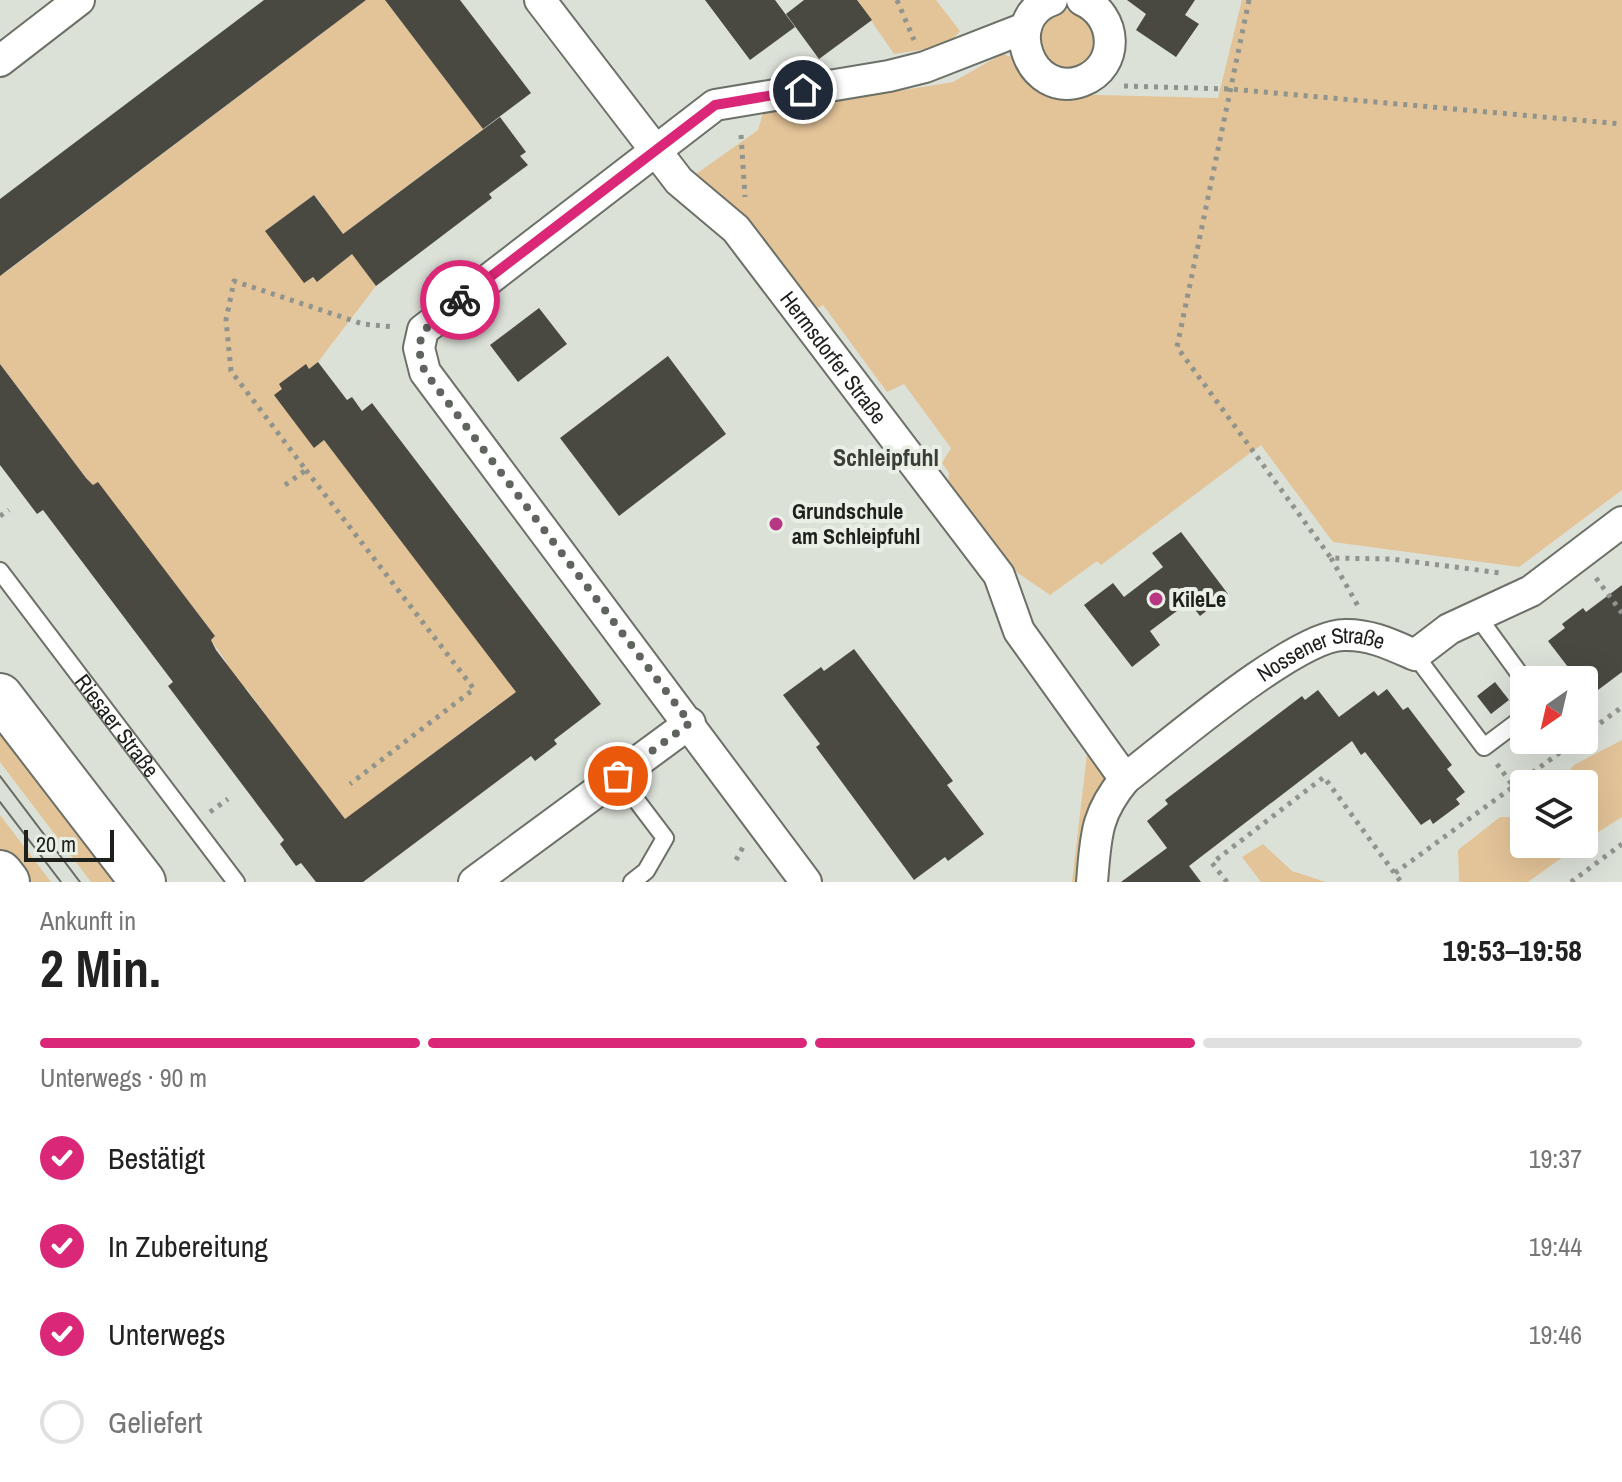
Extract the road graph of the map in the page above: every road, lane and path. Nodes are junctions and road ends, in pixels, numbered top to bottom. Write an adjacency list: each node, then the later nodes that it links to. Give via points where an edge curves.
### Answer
1 (79, 0): 8 (street)
2 (540, 0): 14 (street, Hermsdorfer Straße)
3 (897, 0): 9 (path)
4 (1052, 0): 7 (street, via 1033,13)
5 (1082, 0): 10 (street, via 1104,16 1110,32 1104,64)
6 (1249, 0): 11 (path)
7 (1025, 28): 9 (street); 10 (street, via 1026,54 1042,76 1068,83)
8 (0, 61)
9 (925, 67): 14 (street, via 715,105)
10 (1092, 76): 11 (path, via 1125,87)
11 (1230, 89): 12 (path); 23 (path, via 1177,347)
12 (1622, 124)
13 (741, 135): 15 (path)
14 (655, 150): 16 (street); 38 (street, Hermsdorfer Straße, via 679,181 736,229 999,575 1019,631)
15 (745, 201)
16 (423, 330): 17 (path, via 363,324 234,281 226,320 231,371); 33 (street, via 419,348 425,372)
17 (306, 470): 18 (path); 39 (path, via 474,689)
18 (285, 485)
19 (9, 510): 20 (path)
20 (0, 516)
21 (1622, 522): 22 (street, Nossener Straße)
22 (1579, 555): 25 (street, Nossener Straße); 26 (path)
23 (1331, 558): 25 (path, via 1392,559 1504,573); 28 (path)
24 (0, 571): 45 (lane, Riesaer Straße)
25 (1531, 591): 27 (street, Nossener Straße)
26 (1622, 613)
27 (1478, 617): 29 (street, Nossener Straße, via 1449,629); 30 (lane)
28 (1377, 639): 29 (street, Nossener Straße); 38 (street, Nossener Straße, via 1342,634 1313,642)
29 (1415, 655): 35 (lane, via 1484,747)
30 (1514, 666)
31 (0, 696): 44 (main road)
32 (1622, 707): 34 (path)
33 (690, 723): 37 (street); 48 (street)
34 (1598, 725)
35 (1510, 728)
36 (1558, 754): 42 (path)
37 (618, 776): 46 (street); 47 (lane, via 665,838 646,871)
38 (1125, 779): 49 (street, Nossener Straße, via 1097,822)
39 (350, 784)
40 (1622, 844): 52 (path)
41 (0, 873): 43 (main road)
42 (1395, 873): 50 (path, via 1324,777 1212,863); 51 (path)
43 (7, 882)
44 (143, 882)
45 (236, 882)
46 (474, 882)
47 (632, 882)
48 (806, 882)
49 (1092, 882)
50 (1227, 882)
51 (1401, 882)
52 (1571, 882)

